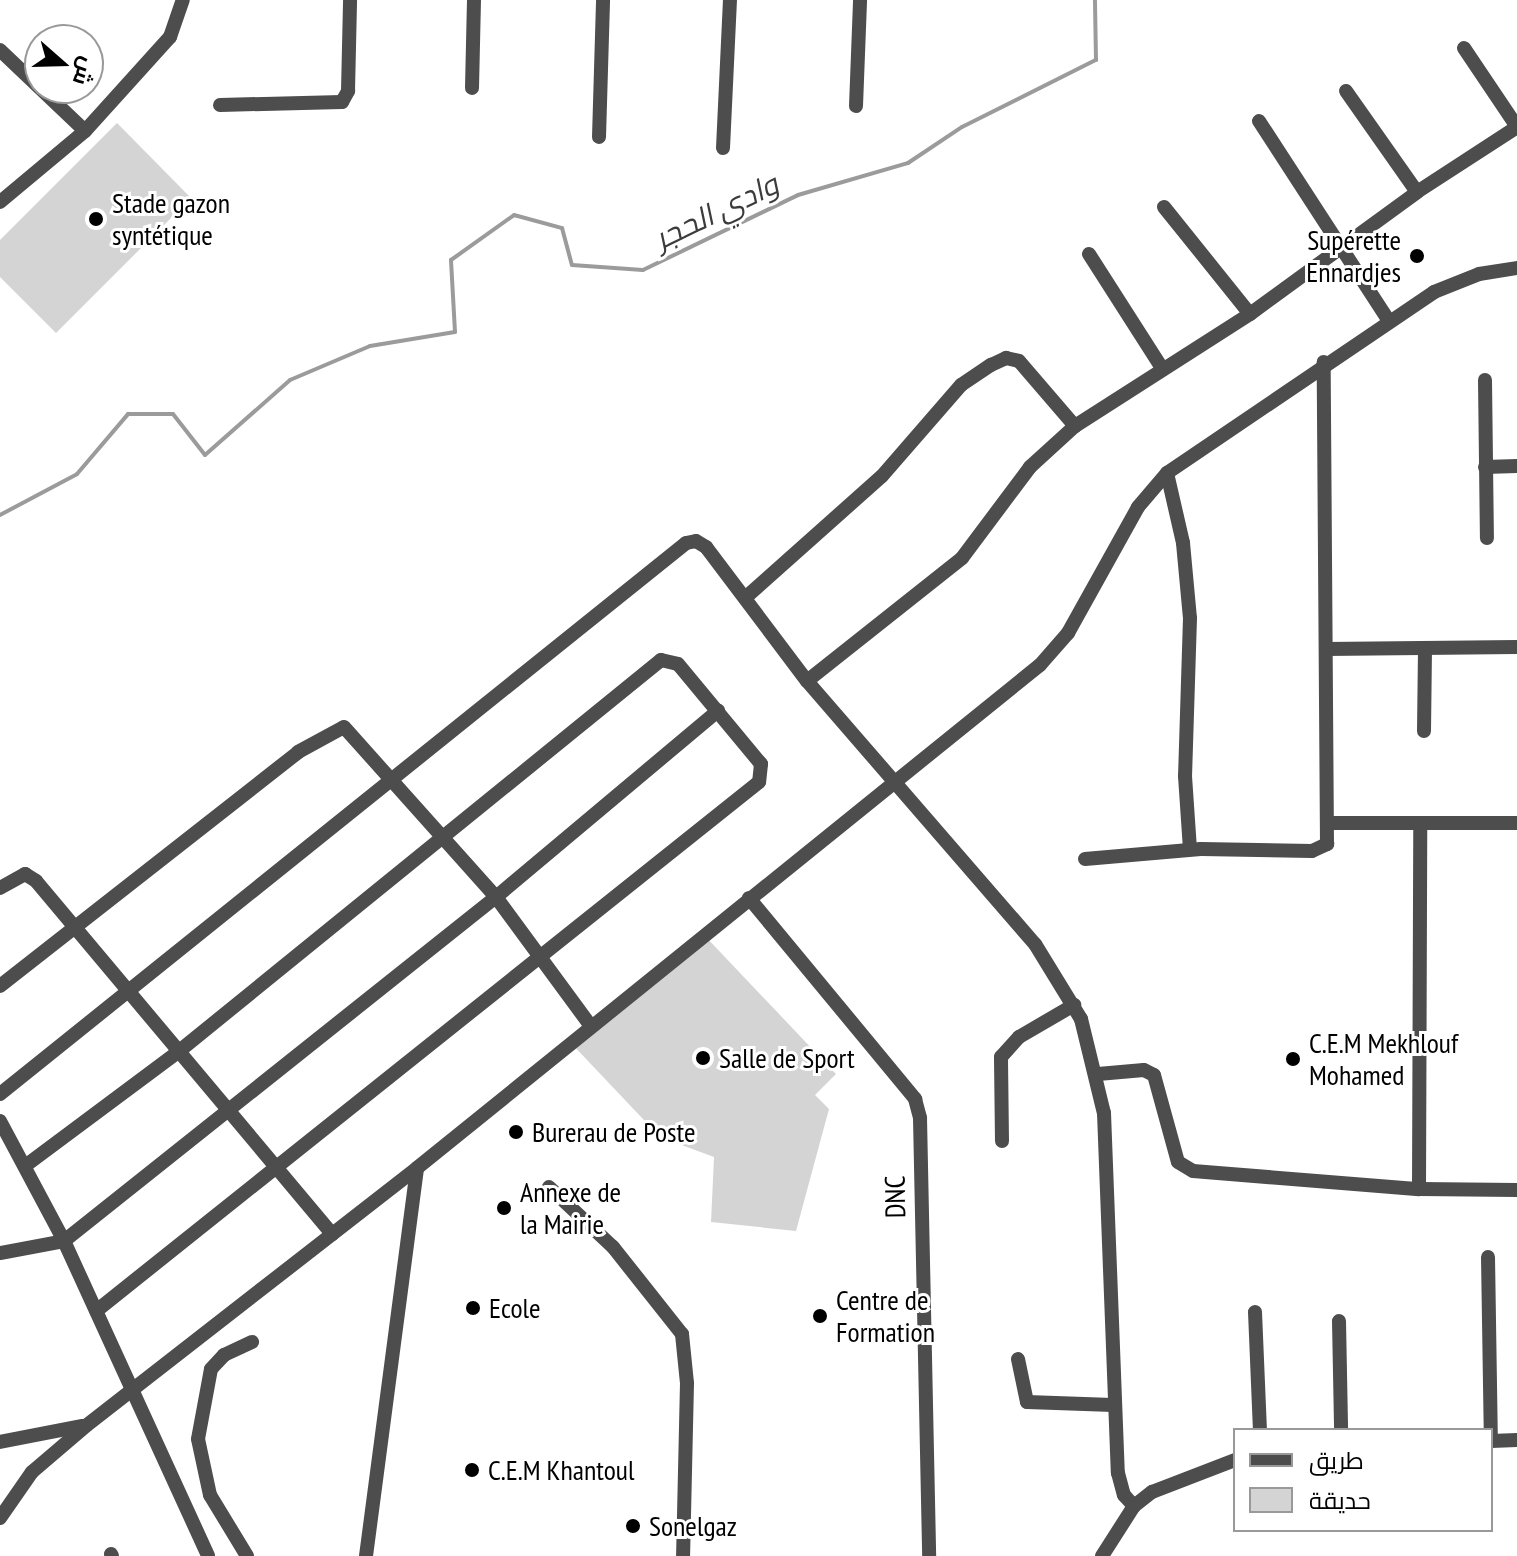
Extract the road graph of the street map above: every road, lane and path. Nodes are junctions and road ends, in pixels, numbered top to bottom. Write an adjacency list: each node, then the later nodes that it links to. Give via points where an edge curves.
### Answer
1 (183, 0): 15 (street, via 170,37)
2 (350, 0): 11 (street, via 348,91 342,102)
3 (474, 0): 9 (street)
4 (603, 0): 16 (street)
5 (730, 0): 17 (street)
6 (860, 0): 12 (street)
7 (1464, 48): 14 (street)
8 (0, 50): 15 (street)
9 (472, 88)
10 (1346, 91): 18 (street)
11 (220, 105)
12 (856, 106)
13 (1259, 121): 21 (street)
14 (1517, 127): 18 (street)
15 (85, 131): 19 (street)
16 (599, 137)
17 (723, 148)
18 (1417, 192): 21 (street)
19 (0, 202)
20 (1164, 207): 24 (street)
21 (1340, 252): 24 (street); 25 (street)
22 (1089, 254): 27 (street)
23 (1517, 268): 25 (street, via 1460,281)
24 (1250, 314): 27 (street)
25 (1388, 320): 26 (street)
26 (1324, 362): 32 (street); 37 (street)
27 (1162, 368): 29 (street)
28 (1485, 380): 31 (street)
29 (1075, 426): 34 (street, via 1019,361 1006,358 991,365 961,385 882,476); 38 (street, via 1030,467 962,558)
30 (1517, 466): 31 (street)
31 (1485, 467): 33 (street)
32 (1167, 473): 42 (street, via 1138,507 1056,649); 47 (street, via 1183,543 1190,618 1185,776)
33 (1487, 538)
34 (745, 598): 38 (street); 41 (street, via 706,547 689,542)
35 (1517, 647): 36 (street)
36 (1425, 648): 37 (street); 40 (street)
37 (1326, 649): 43 (street)
38 (807, 681): 42 (street)
39 (718, 711): 46 (street, via 678,664 661,660); 50 (street); 53 (street, via 761,764 762,779)
40 (1424, 731)
41 (394, 778): 46 (street); 52 (street, via 349,728 335,728); 55 (street)
42 (893, 781): 51 (street); 56 (street, via 1035,944)
43 (1329, 823): 45 (street); 47 (street, via 1327,844 1319,850)
44 (1517, 823): 45 (street)
45 (1420, 824): 68 (street)
46 (446, 837): 50 (street); 58 (street)
47 (1190, 849): 48 (street)
48 (1085, 859)
49 (0, 888): 52 (street, via 28,875)
50 (496, 897): 53 (street); 61 (street)
51 (749, 898): 57 (street); 95 (street, DNC, via 915,1099 920,1118)
52 (78, 928): 54 (street); 55 (street)
53 (542, 959): 57 (street); 64 (street)
54 (0, 986)
55 (132, 993): 58 (street); 60 (street)
56 (1074, 1005): 59 (street); 63 (street, via 1019,1037 1001,1057)
57 (590, 1025): 66 (street)
58 (178, 1052): 61 (street); 65 (street)
59 (1098, 1074): 68 (street, via 1144,1070 1154,1075 1178,1162 1193,1171); 80 (street, via 1104,1113)
60 (0, 1094)
61 (229, 1110): 64 (street); 71 (street)
62 (0, 1121): 65 (street)
63 (1002, 1141)
64 (275, 1165): 70 (street); 74 (street)
65 (25, 1166): 71 (street)
66 (417, 1168): 70 (street); 93 (street)
67 (549, 1187): 94 (street, via 613,1247 682,1334 687,1383)
68 (1419, 1189): 69 (street)
69 (1517, 1190)
70 (332, 1234): 79 (street)
71 (64, 1241): 72 (street); 74 (street)
72 (0, 1253)
73 (1488, 1257): 84 (street)
74 (96, 1311): 79 (street)
75 (1255, 1312): 82 (street)
76 (1339, 1321): 83 (street)
77 (252, 1342): 92 (street, via 224,1355 211,1369 198,1439 210,1495)
78 (1018, 1359): 80 (street, via 1027,1402)
79 (132, 1392): 81 (street); 91 (street)
80 (1113, 1405): 89 (street, via 1120,1483)
81 (87, 1425): 87 (street); 90 (street, via 32,1472)
82 (1260, 1428)
83 (1341, 1428)
84 (1491, 1428)
85 (1517, 1440): 86 (street)
86 (1493, 1441)
87 (0, 1442)
88 (1233, 1461): 89 (street, via 1164,1485)
89 (1134, 1506): 96 (street)
90 (0, 1518)
91 (208, 1556)
92 (247, 1556)
93 (366, 1556)
94 (683, 1556)
95 (929, 1556)
96 (1102, 1556)

